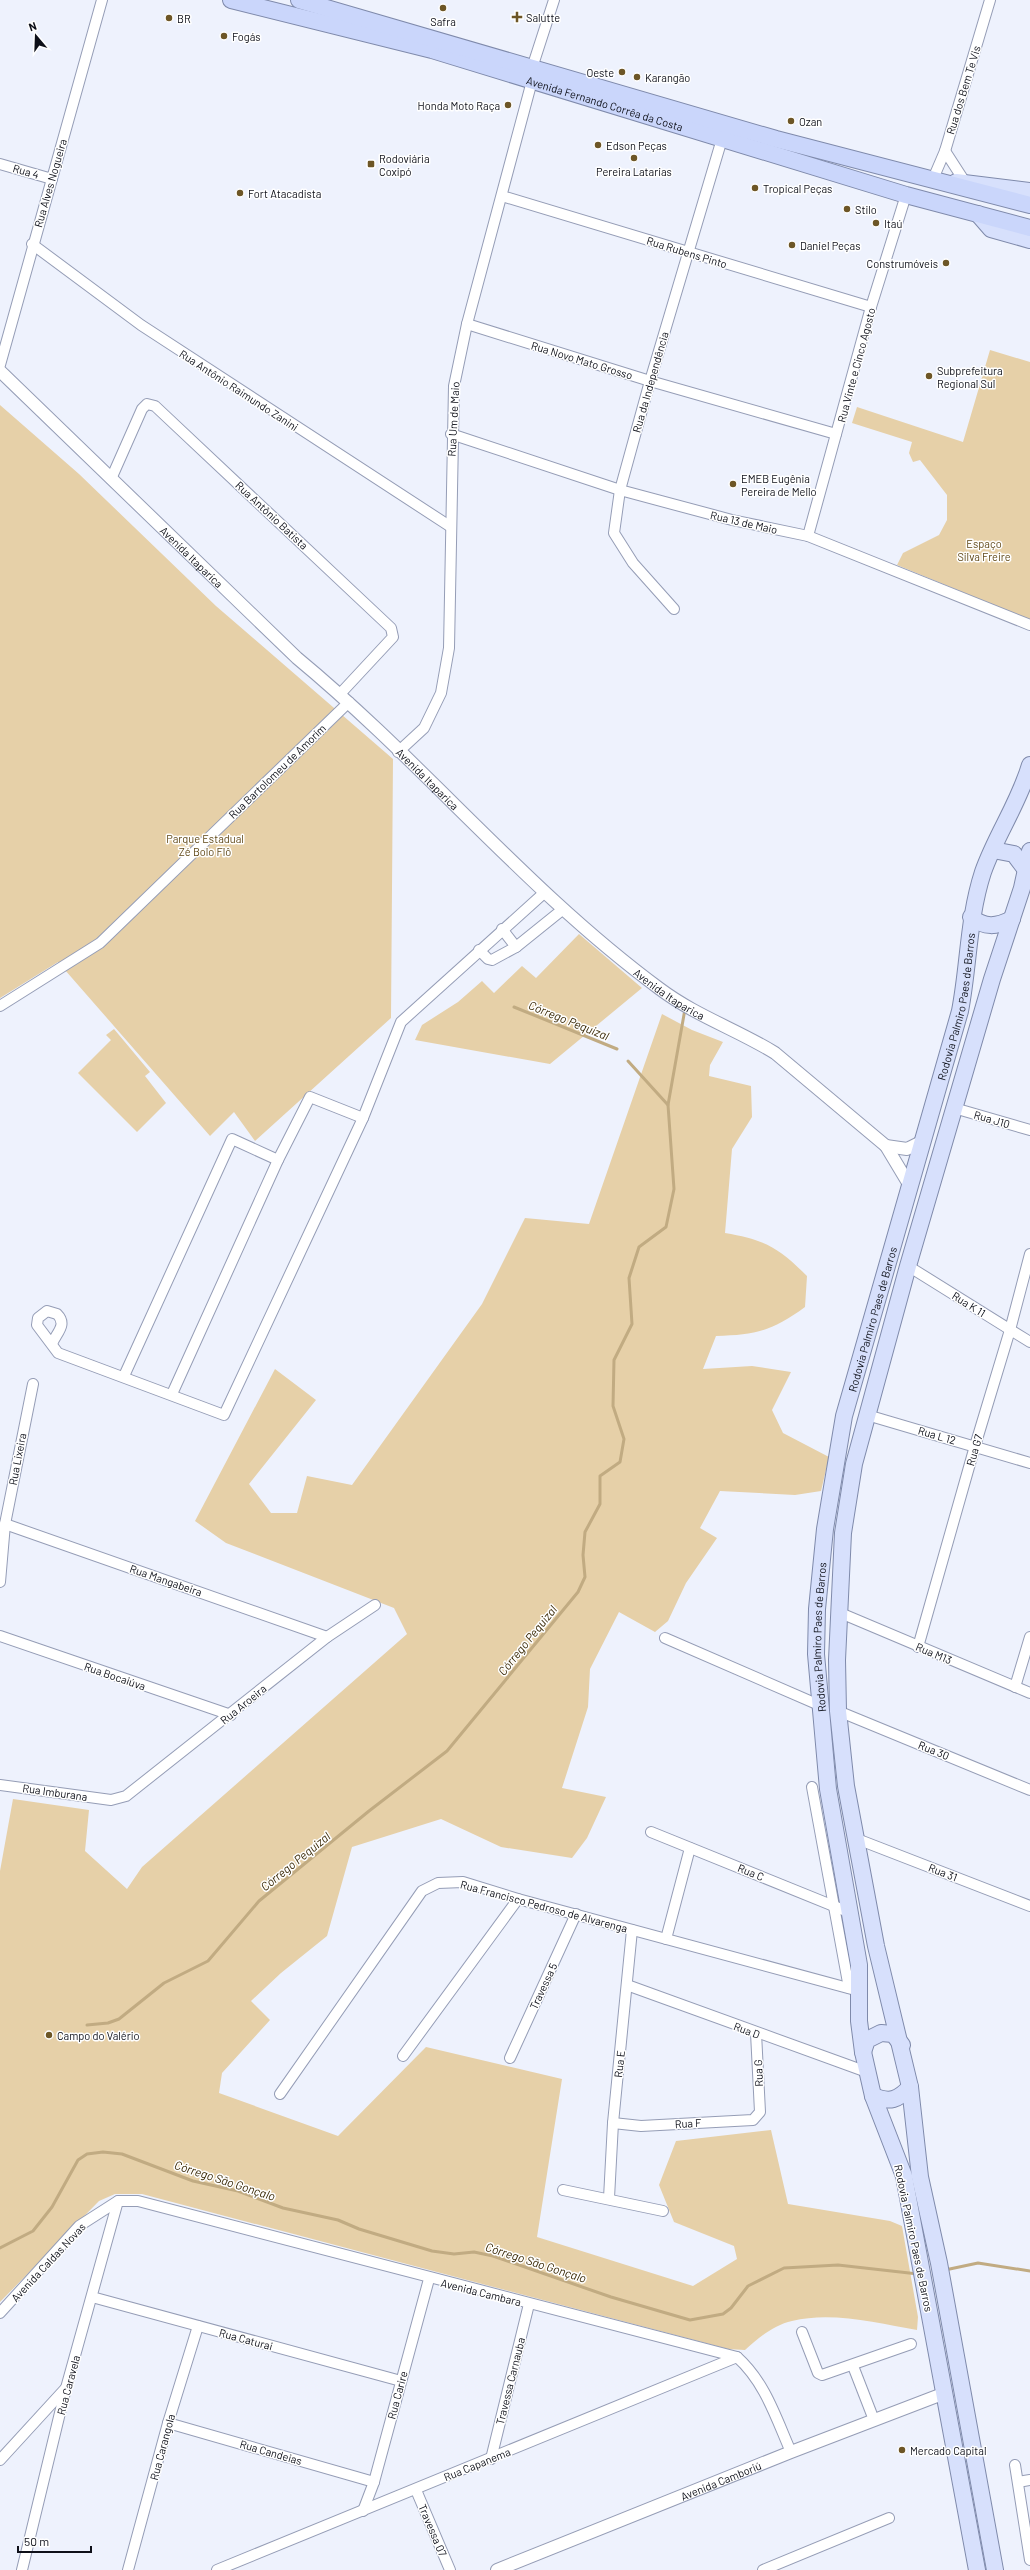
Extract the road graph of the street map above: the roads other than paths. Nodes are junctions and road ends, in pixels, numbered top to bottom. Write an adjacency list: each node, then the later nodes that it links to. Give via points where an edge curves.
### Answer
1 (102, 0): 11 (street, Rua Alves Nogueira)
2 (231, 0): 7 (highway, Avenida Fernando Corrêa da Costa)
3 (299, 0): 6 (highway, Avenida Fernando Corrêa da Costa)
4 (554, 0): 7 (street, Rua Um de Maio)
5 (990, 0): 9 (street, Rua dos Bem Te Vis)
6 (322, 3): 7 (highway, Avenida Fernando Corrêa da Costa)
7 (532, 75): 8 (highway, Avenida Fernando Corrêa da Costa); 12 (highway, Avenida Fernando Corrêa da Costa, via 812,150); 16 (street, Rua Um de Maio)
8 (722, 139): 15 (highway, Avenida Fernando Corrêa da Costa); 22 (street, Rua da Independência)
9 (944, 151): 12 (street, Rua dos Bem Te Vis); 13 (street)
10 (0, 164): 11 (street, Rua 4)
11 (52, 179): 21 (street, Rua Alves Nogueira)
12 (937, 180): 13 (main road, Avenida Fernando Corrêa da Costa); 17 (highway, Avenida Fernando Corrêa da Costa)
13 (965, 182): 14 (main road, Avenida Fernando Corrêa da Costa)
14 (1030, 191)
15 (906, 194): 18 (highway, Avenida Fernando Corrêa da Costa); 23 (street, Rua Vinte e Cinco Agosto)
16 (502, 196): 22 (street, Rua Rubens Pinto); 24 (street, Rua Um de Maio)
17 (1030, 205)
18 (978, 214): 19 (highway, Avenida Fernando Corrêa da Costa); 20 (main road, via 992,229)
19 (1030, 228)
20 (1030, 240)
21 (32, 244): 25 (street, Rua Alves Nogueira); 32 (street, Rua Antônio Raimundo Zanini, via 141,325)
22 (687, 252): 23 (street, Rua Rubens Pinto); 27 (street, Rua da Independência)
23 (871, 308): 29 (street, Rua Vinte e Cinco Agosto)
24 (467, 324): 27 (street, Rua Novo Mato Grosso); 28 (street, Rua Um de Maio, via 454,386)
25 (0, 366)
26 (0, 371): 30 (street, Avenida Itaparica)
27 (650, 381): 29 (street, Rua Novo Mato Grosso); 31 (street, Rua da Independência)
28 (452, 434): 31 (street, Rua 13 de Maio); 32 (street, Rua Um de Maio)
29 (836, 434): 33 (street, Rua Vinte e Cinco Agosto)
30 (111, 479): 36 (street, Avenida Itaparica, via 297,658); 36 (street, Rua Antônio Batista, via 142,408 147,404 155,406 391,628 393,637)
31 (620, 490): 33 (street, Rua 13 de Maio, via 732,520); 34 (street, Rua da Independência, via 614,533 633,563)
32 (450, 527): 37 (street, Rua Um de Maio, via 449,648 441,693 424,728)
33 (808, 536): 35 (street, Rua 13 de Maio)
34 (674, 609)
35 (1030, 625)
36 (345, 698): 37 (street, Avenida Itaparica); 50 (street, Rua Bartolomeu de Amorim, via 100,943)
37 (398, 752): 43 (street, Avenida Itaparica)
38 (1030, 766): 39 (main road, Rodovia Palmiro Paes de Barros, via 1024,785)
39 (993, 850): 41 (main road, via 1014,854); 45 (main road, Rodovia Palmiro Paes de Barros)
40 (1030, 852): 41 (main road, Rodovia Palmiro Paes de Barros)
41 (1026, 870): 42 (main road, Rodovia Palmiro Paes de Barros)
42 (1026, 889): 46 (main road, Rodovia Palmiro Paes de Barros)
43 (544, 893): 44 (street, Avenida Itaparica); 47 (street)
44 (562, 910): 48 (street); 55 (street, Avenida Itaparica, via 661,990 712,1022 776,1053)
45 (971, 916): 46 (main road, via 988,926 998,926); 54 (main road, Rodovia Palmiro Paes de Barros, via 966,980 960,1011)
46 (1012, 919): 51 (main road, Rodovia Palmiro Paes de Barros)
47 (502, 929): 48 (street); 49 (street)
48 (516, 947): 49 (street, via 492,960)
49 (479, 950): 52 (street, via 401,1022)
50 (1, 1005)
51 (954, 1108): 53 (street, Rua J10); 59 (main road, Rodovia Palmiro Paes de Barros)
52 (363, 1118): 56 (street, via 310,1097); 65 (street, via 224,1415)
53 (1030, 1130)
54 (923, 1141): 55 (street, via 907,1149); 57 (main road, Rodovia Palmiro Paes de Barros)
55 (886, 1146): 57 (street, Avenida Itaparica)
56 (278, 1160): 63 (street, via 232,1139); 65 (street)
57 (910, 1186): 80 (main road, Rodovia Palmiro Paes de Barros, via 844,1416 835,1462 817,1609)
58 (1030, 1254): 60 (street, Rua G7)
59 (908, 1266): 60 (street, Rua K 11); 66 (main road, Rodovia Palmiro Paes de Barros)
60 (1010, 1330): 61 (street, Rua K 11); 67 (street, Rua G7)
61 (1030, 1342)
62 (52, 1344): 63 (street, via 58,1353)
63 (124, 1376): 65 (street)
64 (32, 1384): 69 (street, Rua Lixeira)
65 (172, 1394)
66 (867, 1415): 67 (street, Rua L 12); 72 (main road, Rodovia Palmiro Paes de Barros, via 854,1464 843,1533)
67 (975, 1446): 68 (street, Rua L 12); 77 (street, Rua G7)
68 (1030, 1463)
69 (5, 1524): 70 (street, Rua Lixeira); 74 (street, Rua Mangabeira)
70 (0, 1582)
71 (375, 1605): 74 (street, Rua Aroeira)
72 (838, 1612): 77 (street, Rua M13); 81 (main road, Rodovia Palmiro Paes de Barros)
73 (0, 1636): 82 (street, Rua Bocaiúva)
74 (327, 1637): 82 (street, Rua Aroeira)
75 (1030, 1637): 78 (street)
76 (665, 1638): 80 (street)
77 (918, 1647): 78 (street, Rua M13)
78 (1015, 1687): 79 (street, Rua M13)
79 (1030, 1693)
80 (819, 1705): 93 (main road, Rodovia Palmiro Paes de Barros, via 828,1790)
81 (838, 1711): 85 (street, Rua 30); 88 (main road, Rodovia Palmiro Paes de Barros, via 846,1786)
82 (231, 1715): 86 (street, Rua Aroeira, via 126,1796)
83 (0, 1785): 86 (street, Rua Imburana)
84 (812, 1787): 91 (street)
85 (1030, 1790)
86 (110, 1800)
87 (651, 1832): 89 (street, Rua C)
88 (857, 1839): 92 (street, Rua 31); 100 (main road, Rodovia Palmiro Paes de Barros, via 876,1946)
89 (690, 1848): 91 (street, Rua C); 96 (street)
90 (518, 1899): 94 (street, Rua Francisco Pedroso de Alvarenga); 102 (street); 106 (street, Rua Francisco Pedroso de Alvarenga, via 463,1882 438,1883 422,1891)
91 (833, 1905): 93 (street, Rua C); 98 (street)
92 (1030, 1906)
93 (852, 1913): 98 (main road, Rodovia Palmiro Paes de Barros, via 859,1965)
94 (576, 1914): 95 (street, Rua Francisco Pedroso de Alvarenga); 103 (street, Travessa 5)
95 (632, 1930): 96 (street, Rua Francisco Pedroso de Alvarenga); 97 (street, Rua E)
96 (666, 1939): 98 (street, Rua Francisco Pedroso de Alvarenga)
97 (627, 1985): 99 (street, Rua D); 109 (street, Rua E)
98 (854, 1990): 101 (main road, Rodovia Palmiro Paes de Barros)
99 (756, 2033): 104 (street, Rua D); 108 (street, Rua G)
100 (902, 2045): 101 (main road, via 893,2034 881,2032 867,2040); 105 (main road, Rodovia Palmiro Paes de Barros)
101 (863, 2052): 104 (main road, Rodovia Palmiro Paes de Barros)
102 (403, 2056)
103 (510, 2058)
104 (867, 2072): 107 (main road, Rodovia Palmiro Paes de Barros)
105 (910, 2087): 107 (main road, via 901,2097 893,2100); 146 (main road, Rodovia Palmiro Paes de Barros, via 920,2177 939,2263)
106 (280, 2094)
107 (873, 2096): 125 (main road, Rodovia Palmiro Paes de Barros, via 904,2176)
108 (760, 2112): 109 (street, Rua F, via 753,2120 640,2126)
109 (613, 2123): 111 (street, Rua E)
110 (563, 2190): 111 (street)
111 (609, 2198): 113 (street)
112 (118, 2202): 114 (street, Avenida Cambara, via 138,2201); 115 (street, Rua Caravela); 117 (street, Avenida Caldas Novas, via 79,2226)
113 (663, 2211)
114 (429, 2279): 116 (street, Avenida Cambara); 123 (street, Rua Carire)
115 (92, 2297): 118 (street, Rua Caturai); 124 (street, Rua Caravela)
116 (529, 2304): 121 (street, Avenida Cambara); 129 (street, Travessa Carnauba)
117 (0, 2313)
118 (198, 2326): 123 (street, Rua Caturai); 127 (street, Rua Carangola)
119 (802, 2332): 122 (street, via 820,2374)
120 (911, 2344): 122 (street)
121 (737, 2357): 128 (street, Avenida Cambara, via 761,2384); 129 (street, Rua Capanema)
122 (853, 2366): 126 (street)
123 (401, 2381): 133 (street, Rua Carire)
124 (66, 2388): 130 (street); 139 (street, Rua Caravela)
125 (946, 2393): 126 (street, Avenida Camboriú); 145 (main road, Rodovia Palmiro Paes de Barros)
126 (874, 2420): 128 (street, Avenida Camboriú)
127 (168, 2423): 133 (street, Rua Candeias); 140 (street, Rua Carangola)
128 (791, 2452): 143 (street, Avenida Camboriú)
129 (491, 2459): 135 (street, Rua Capanema)
130 (0, 2460)
131 (1015, 2465): 134 (street)
132 (1030, 2480): 134 (street)
133 (374, 2482): 136 (street, Rua Carire)
134 (1018, 2482): 138 (street)
135 (416, 2490): 136 (street, Rua Capanema); 142 (street, Travessa 07)
136 (363, 2511): 141 (street, Rua Capanema)
137 (888, 2518): 144 (street)
138 (1030, 2560)
139 (22, 2570)
140 (128, 2570)
141 (217, 2570)
142 (450, 2570)
143 (497, 2570)
144 (763, 2570)
145 (977, 2570)
146 (995, 2570)

